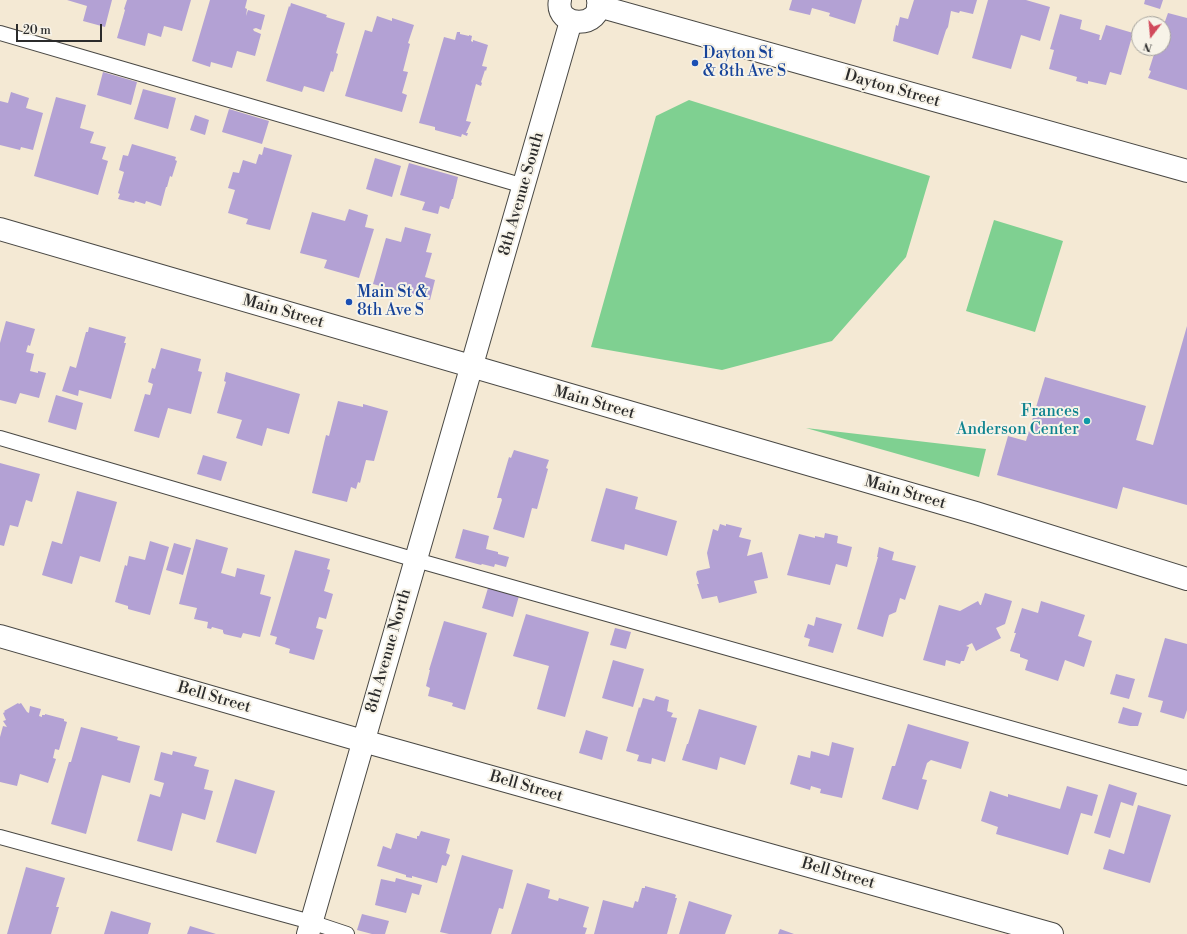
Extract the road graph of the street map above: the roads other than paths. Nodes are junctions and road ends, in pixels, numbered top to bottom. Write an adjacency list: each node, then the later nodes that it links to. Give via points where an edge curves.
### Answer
1 (560, 0): 3 (street, via 561,11)
2 (598, 3): 3 (street, via 596,13 589,20); 5 (street, Dayton Street)
3 (571, 21): 6 (street, 8th Avenue South)
4 (0, 33): 6 (lane)
5 (1187, 171)
6 (524, 186): 8 (street, 8th Avenue South)
7 (0, 229): 8 (street, Main Street)
8 (472, 367): 10 (street, 8th Avenue North); 11 (street, Main Street, via 976,513)
9 (0, 438): 10 (lane)
10 (416, 560): 13 (street, 8th Avenue North); 14 (lane)
11 (1187, 579)
12 (0, 636): 13 (street, Bell Street)
13 (363, 742): 16 (street, 8th Avenue North); 18 (street, Bell Street)
14 (1187, 778)
15 (0, 837): 16 (lane)
16 (309, 928): 17 (lane)
17 (347, 934)
18 (1052, 934)

